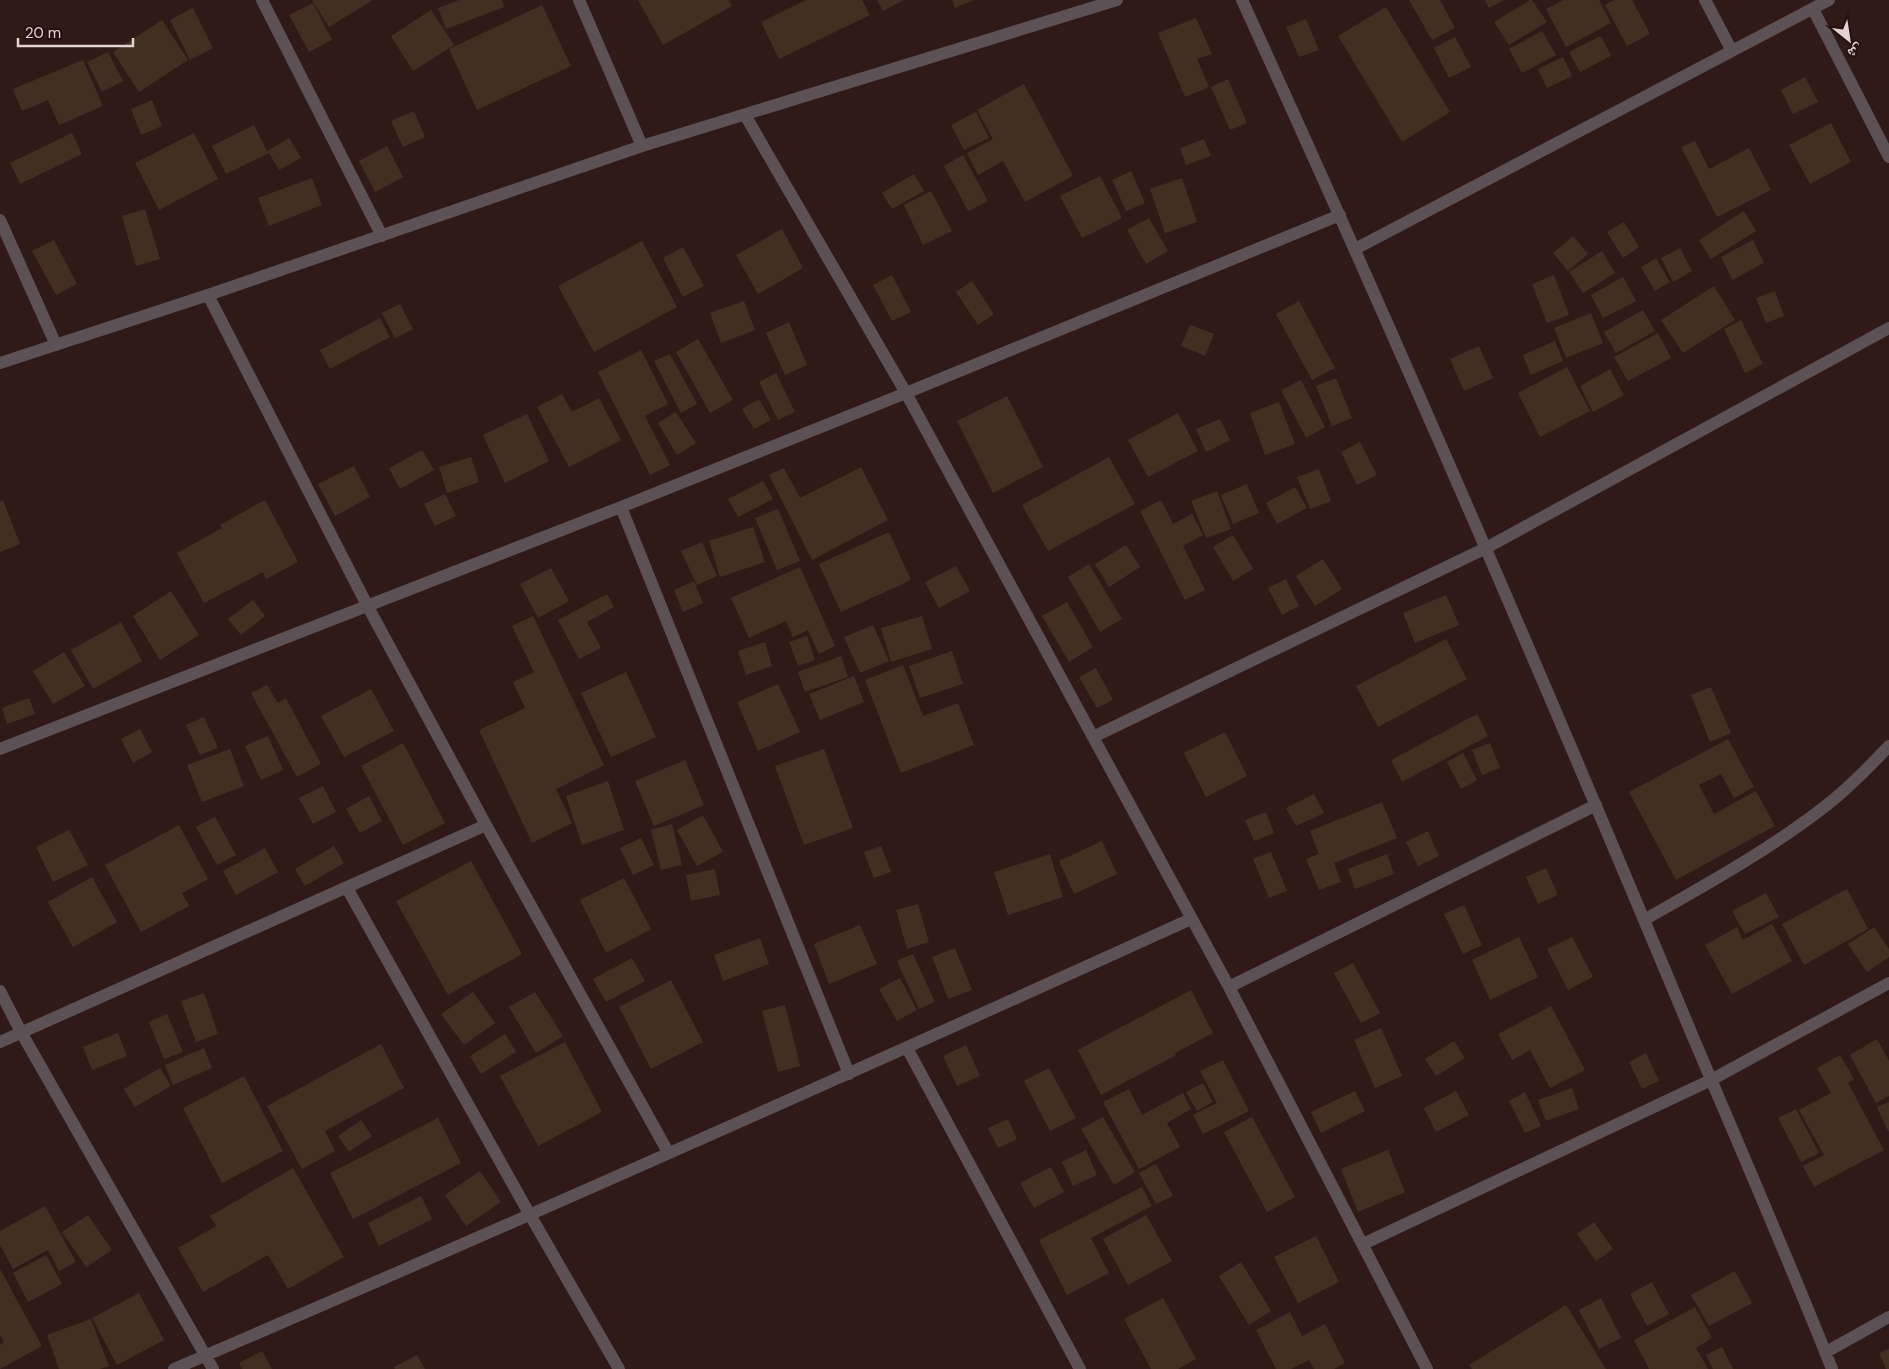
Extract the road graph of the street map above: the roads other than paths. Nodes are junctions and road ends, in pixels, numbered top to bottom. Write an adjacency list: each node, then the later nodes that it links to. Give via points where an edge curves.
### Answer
1 (262, 0): 14 (street)
2 (579, 0): 10 (street)
3 (1117, 0): 9 (street)
4 (1242, 0): 12 (street)
5 (1705, 0): 8 (street)
6 (1829, 0): 7 (street)
7 (1813, 9): 8 (street); 11 (street)
8 (1732, 51): 15 (street)
9 (745, 115): 10 (street); 20 (street)
10 (642, 146): 14 (street)
11 (1889, 157)
12 (1340, 215): 15 (street); 20 (street)
13 (0, 220): 18 (street)
14 (382, 236): 16 (street)
15 (1355, 249): 22 (street)
16 (208, 295): 18 (street); 23 (street)
17 (1889, 328): 22 (street)
18 (56, 345): 19 (street)
19 (0, 363)
20 (906, 393): 21 (street); 24 (street)
21 (621, 507): 23 (street); 38 (street)
22 (1486, 548): 24 (street); 27 (street)
23 (367, 606): 26 (street); 28 (street)
24 (1092, 738): 30 (street)
25 (1889, 746): 31 (street, via 1830,803 1791,832 1748,861)
26 (0, 749)
27 (1596, 805): 31 (street); 33 (street)
28 (486, 825): 29 (street); 40 (street)
29 (347, 888): 35 (street); 41 (street)
30 (1191, 919): 33 (street); 37 (street)
31 (1644, 920): 39 (street)
32 (1889, 983): 39 (street)
33 (1229, 987): 42 (street)
34 (0, 991): 35 (street)
35 (21, 1032): 36 (street); 45 (street)
36 (0, 1042)
37 (907, 1048): 38 (street); 49 (street)
38 (849, 1074): 40 (street)
39 (1711, 1080): 42 (street); 44 (street)
40 (668, 1152): 41 (street)
41 (530, 1215): 45 (street); 48 (street)
42 (1363, 1244): 50 (street)
43 (1889, 1317): 44 (street)
44 (1826, 1352): 51 (street)
45 (205, 1356): 46 (street); 47 (street)
46 (174, 1369)
47 (213, 1369)
48 (619, 1369)
49 (1080, 1369)
50 (1427, 1369)
51 (1832, 1369)

